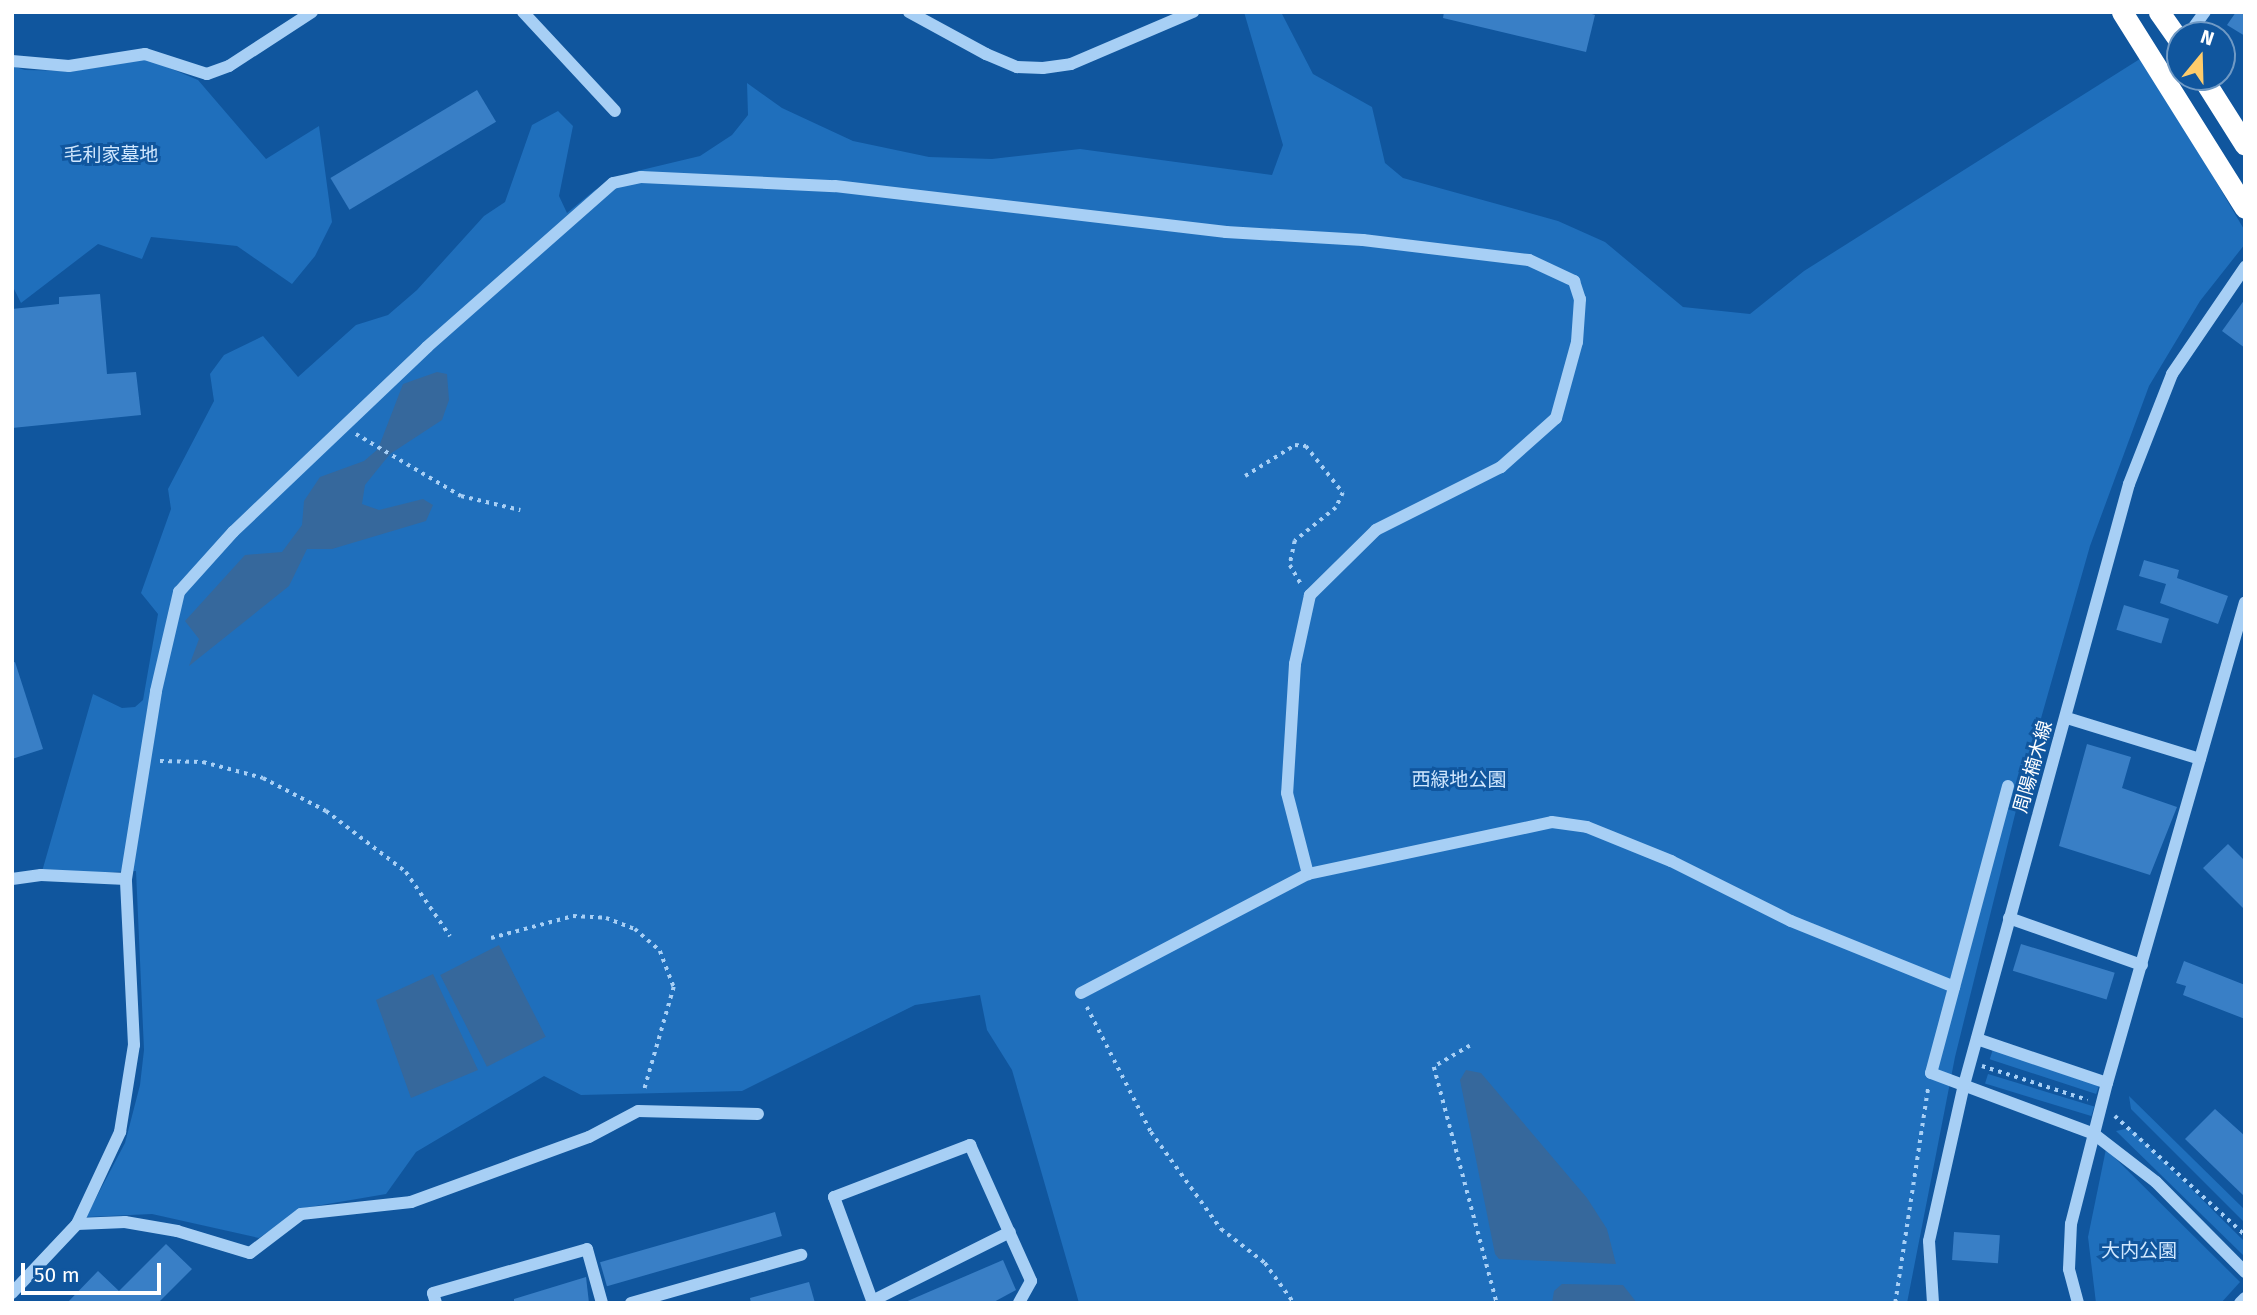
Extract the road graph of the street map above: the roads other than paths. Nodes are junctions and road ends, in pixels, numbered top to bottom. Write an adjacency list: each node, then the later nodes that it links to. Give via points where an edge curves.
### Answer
1 (312, 12): 6 (street, via 229,66 207,74 145,54 68,66)
2 (523, 12): 8 (street)
3 (909, 12): 4 (street, via 1017,67 1044,68 1071,64)
4 (1193, 12)
5 (2122, 12): 10 (highway)
6 (12, 61)
7 (2211, 91): 9 (highway)
8 (615, 111)
9 (2245, 145)
10 (2245, 208)
11 (2245, 267): 13 (street, 周陽楠木線, via 2172,374 2129,484)
12 (2245, 602): 14 (street)
13 (2067, 718): 14 (street); 19 (street, 周陽楠木線)
14 (2200, 759): 20 (street)
15 (2008, 786): 21 (street)
16 (1308, 874): 18 (street, via 1287,793 1295,664 1310,595 1376,530 1501,467 1556,418 1577,342 1580,299 1574,281 1529,260 1363,240 1226,232 835,186 641,177 613,183 589,201 344,426 233,532 178,592 156,691); 21 (street, via 1552,822 1587,827 1671,861 1814,931); 22 (street)
17 (12, 879): 18 (street, via 41,874)
18 (126, 879): 28 (street, via 134,1045 130,1085 120,1132)
19 (2009, 918): 20 (street); 23 (street, 周陽楠木線)
20 (2142, 965): 24 (street)
21 (1954, 987): 25 (street, via 1931,1071)
22 (1081, 993)
23 (1976, 1039): 24 (street); 25 (street, 周陽楠木線)
24 (2107, 1083): 27 (street)
25 (1964, 1085): 27 (street); 39 (street, 周陽楠木線, via 1929,1241)
26 (758, 1114): 28 (street, via 639,1111 589,1138 411,1202 301,1214 250,1253 177,1231 125,1222)
27 (2094, 1134): 31 (street, via 2156,1182); 40 (street, via 2071,1224 2069,1269)
28 (77, 1224): 32 (street)
29 (1010, 1232): 34 (street); 34 (street, via 970,1145 834,1197); 38 (street, via 1031,1281)
30 (801, 1255): 37 (street)
31 (2245, 1272)
32 (12, 1293)
33 (2245, 1298): 41 (street)
34 (873, 1302)
35 (436, 1303): 36 (street, via 433,1293 587,1250)
36 (602, 1303)
37 (631, 1303)
38 (1019, 1303)
39 (1933, 1303)
40 (2077, 1303)
41 (2241, 1303)

